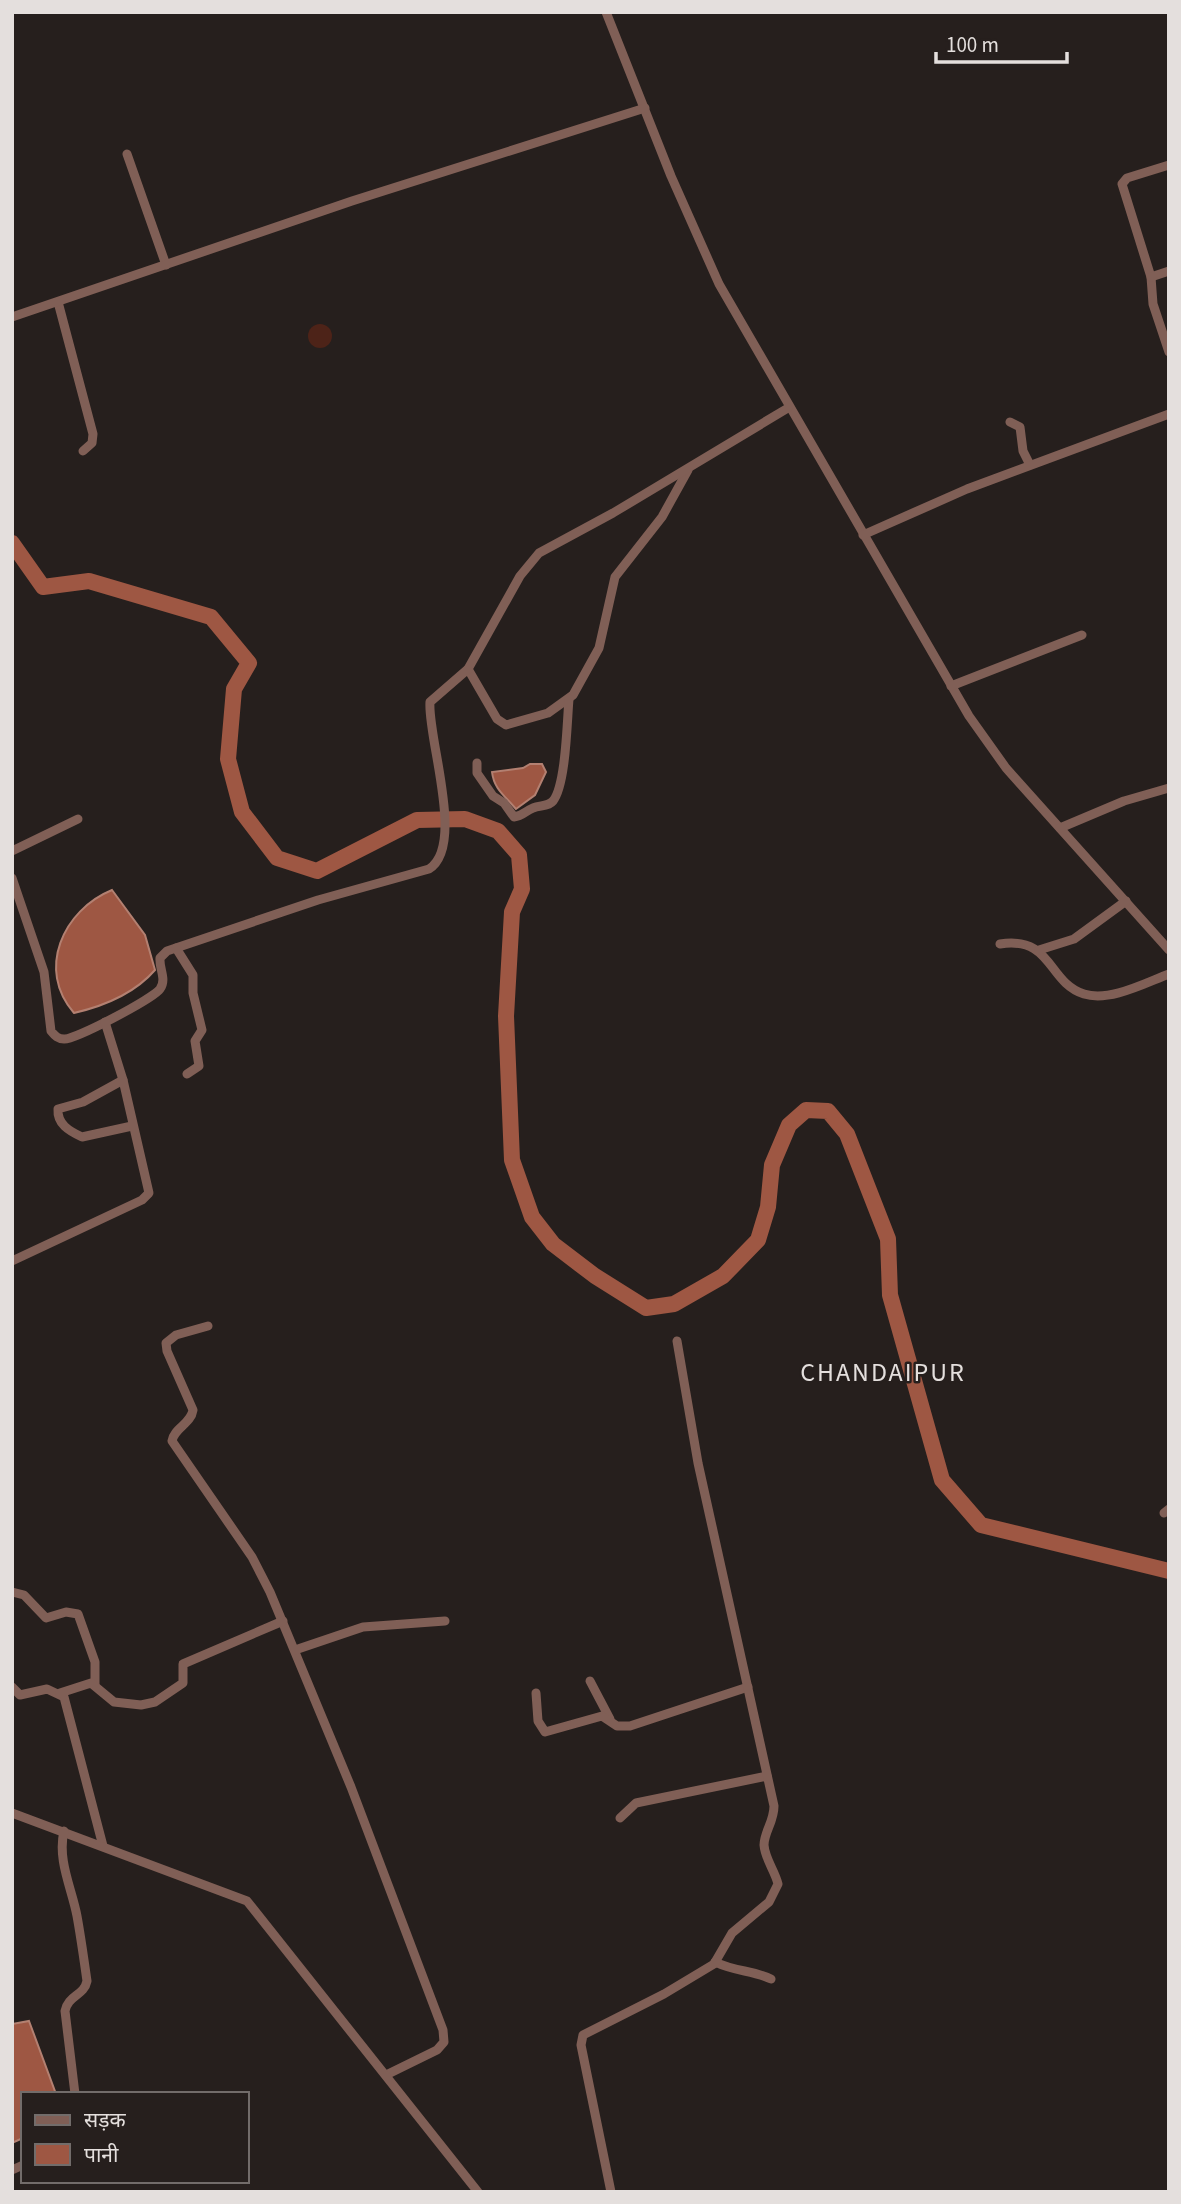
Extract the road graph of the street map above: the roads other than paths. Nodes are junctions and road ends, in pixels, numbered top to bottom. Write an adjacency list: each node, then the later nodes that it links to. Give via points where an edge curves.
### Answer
1 (606, 12): 2 (street)
2 (645, 108): 5 (street); 11 (street, via 700,246)
3 (127, 154): 5 (street)
4 (1169, 165): 7 (street, via 1127,178 1122,184)
5 (166, 265): 8 (street)
6 (1169, 271): 7 (street)
7 (1151, 277): 10 (street, via 1153,304)
8 (58, 302): 9 (street); 14 (street, via 93,434 92,443)
9 (12, 317)
10 (1169, 352)
11 (788, 408): 16 (street); 17 (street)
12 (1169, 414): 15 (street)
13 (1010, 422): 15 (street, via 1020,427)
14 (83, 451)
15 (1030, 465): 17 (street)
16 (689, 468): 19 (street, via 539,553 520,576); 21 (street, via 662,517 615,578 599,648)
17 (863, 536): 20 (street)
18 (1083, 635): 20 (street)
19 (468, 668): 21 (street, via 497,719 506,725 548,713); 31 (street, via 430,702 445,807 441,855 429,869 318,900)
20 (951, 686): 25 (street, via 1006,768)
21 (569, 699): 22 (street, via 560,785 549,805 514,817 477,773)
22 (477, 763)
23 (1169, 788): 25 (street)
24 (78, 820): 26 (street)
25 (1060, 828): 28 (street)
26 (12, 851)
27 (12, 878): 35 (street, via 44,972 55,1036 73,1038)
28 (1126, 901): 29 (street); 32 (street, via 1074,939)
29 (1165, 940): 33 (street)
30 (999, 944): 32 (street, via 1020,943)
31 (177, 948): 35 (street, via 160,958 164,979 158,993); 36 (street, via 193,975 202,1030 195,1041 199,1066)
32 (1040, 950): 34 (street, via 1084,994 1111,993)
33 (1169, 950)
34 (1169, 974)
35 (105, 1022): 37 (street)
36 (187, 1074)
37 (123, 1080): 38 (street); 38 (street, via 57,1113 65,1126 82,1137)
38 (132, 1126): 39 (street, via 149,1187 146,1197)
39 (12, 1261)
40 (208, 1326): 43 (street, via 176,1335 166,1343 193,1410 172,1441 251,1557)
41 (677, 1340): 49 (street, via 698,1463)
42 (12, 1592): 47 (street, via 24,1595 46,1618 78,1614 95,1662)
43 (283, 1621): 45 (street); 47 (street, via 183,1664 183,1682 150,1704 114,1702)
44 (445, 1621): 45 (street, via 363,1626)
45 (295, 1650): 60 (street, via 443,2030 444,2042 437,2050)
46 (590, 1681): 52 (street)
47 (95, 1685): 50 (street)
48 (12, 1686): 50 (street, via 20,1695 47,1689)
49 (748, 1687): 52 (street, via 629,1726); 53 (street)
50 (60, 1693): 57 (street)
51 (536, 1693): 52 (street, via 538,1721 544,1731 601,1716)
52 (611, 1721)
53 (767, 1776): 55 (street, via 636,1803); 58 (street, via 774,1817 764,1849 776,1877 776,1891 732,1933)
54 (12, 1812): 56 (street)
55 (620, 1818)
56 (62, 1837): 57 (street); 61 (street, via 87,1981 65,2008)
57 (103, 1846): 60 (street, via 247,1901)
58 (715, 1962): 59 (street); 63 (street, via 583,2035 581,2045)
59 (771, 1979)
60 (386, 2075): 62 (street)
61 (75, 2092)
62 (478, 2192)
63 (611, 2192)

